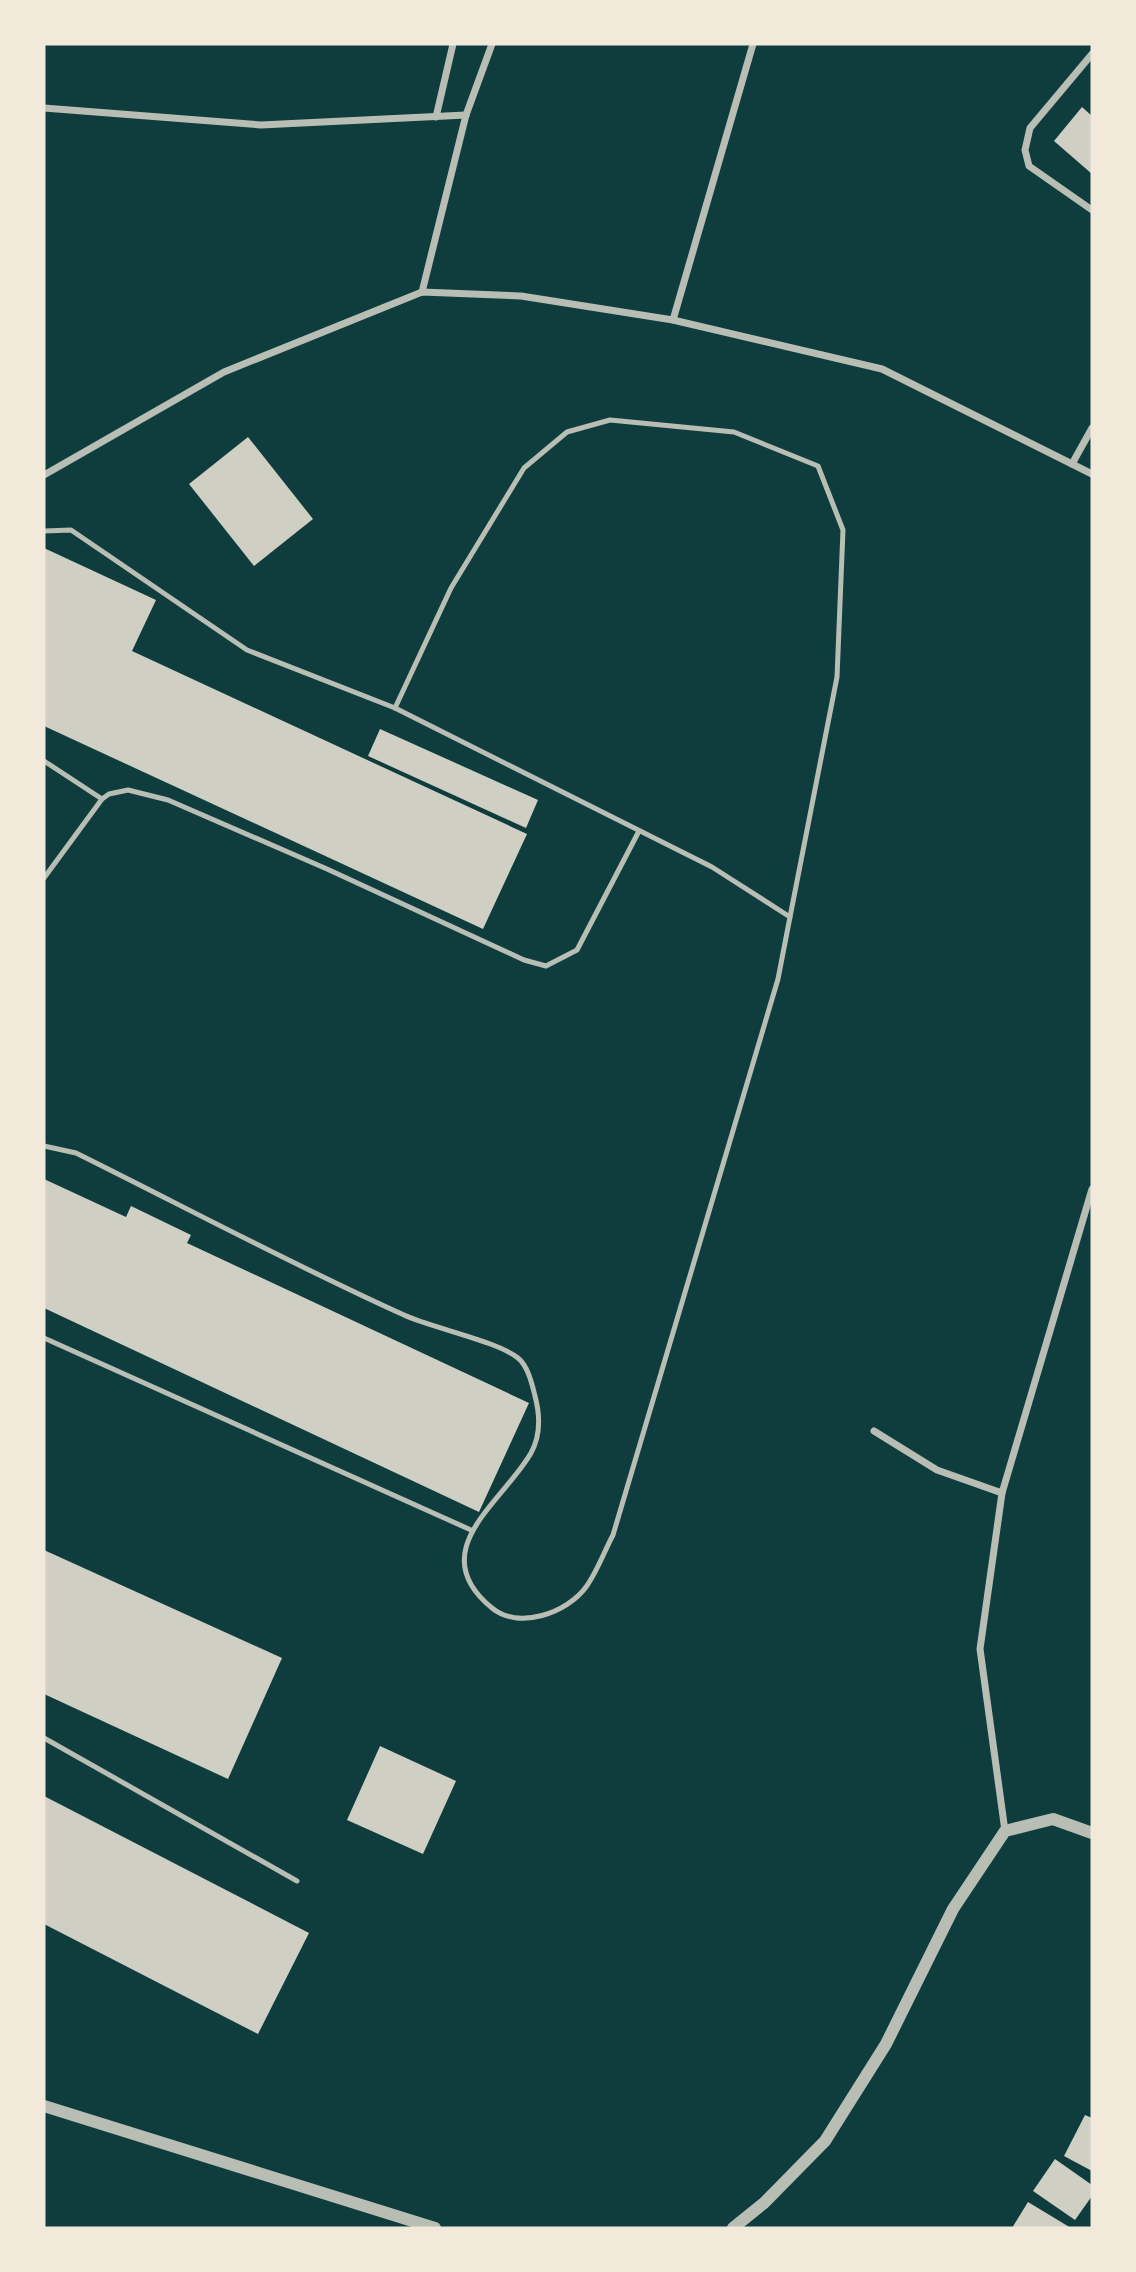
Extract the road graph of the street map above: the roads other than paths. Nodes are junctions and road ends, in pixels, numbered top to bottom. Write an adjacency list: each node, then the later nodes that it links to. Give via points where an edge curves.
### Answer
1 (453, 44): 7 (street)
2 (492, 44): 6 (street)
3 (753, 44): 10 (street)
4 (1092, 54): 8 (street, via 1030,128 1025,150 1029,166)
5 (44, 108): 7 (street, via 261,125)
6 (466, 116): 7 (street); 9 (street)
7 (436, 117)
8 (1092, 210)
9 (422, 292): 10 (street, via 522,296); 14 (street, via 224,372)
10 (673, 320): 12 (street, via 881,369)
11 (1092, 428): 12 (street)
12 (1072, 464): 13 (street)
13 (1092, 474)
14 (44, 475)
15 (44, 531): 16 (lane, via 71,530 247,650)
16 (395, 708): 19 (lane); 21 (lane, via 451,588 524,468 567,432 610,420 734,432 818,466 843,530 837,677)
17 (44, 761): 18 (lane)
18 (102, 799): 19 (lane, via 128,790 168,800 546,966 577,950); 20 (lane)
19 (639, 831): 21 (lane, via 712,867)
20 (44, 878)
21 (790, 917): 27 (lane, via 778,979 613,1535 586,1588 561,1609 537,1617 516,1618 493,1609 470,1584 463,1559)
22 (44, 1146): 27 (lane, via 76,1153 406,1316 518,1358 531,1379 540,1417 532,1451)
23 (1092, 1189): 26 (street)
24 (44, 1338): 27 (lane)
25 (874, 1431): 26 (street, via 937,1470)
26 (1002, 1493): 29 (street, via 980,1649)
27 (471, 1531)
28 (44, 1738): 31 (lane)
29 (1005, 1831): 30 (street, via 1053,1819); 34 (street, via 953,1909 886,2043 825,2141)
30 (1092, 1833)
31 (297, 1881)
32 (44, 2106): 33 (street)
33 (435, 2228)
34 (733, 2228)

